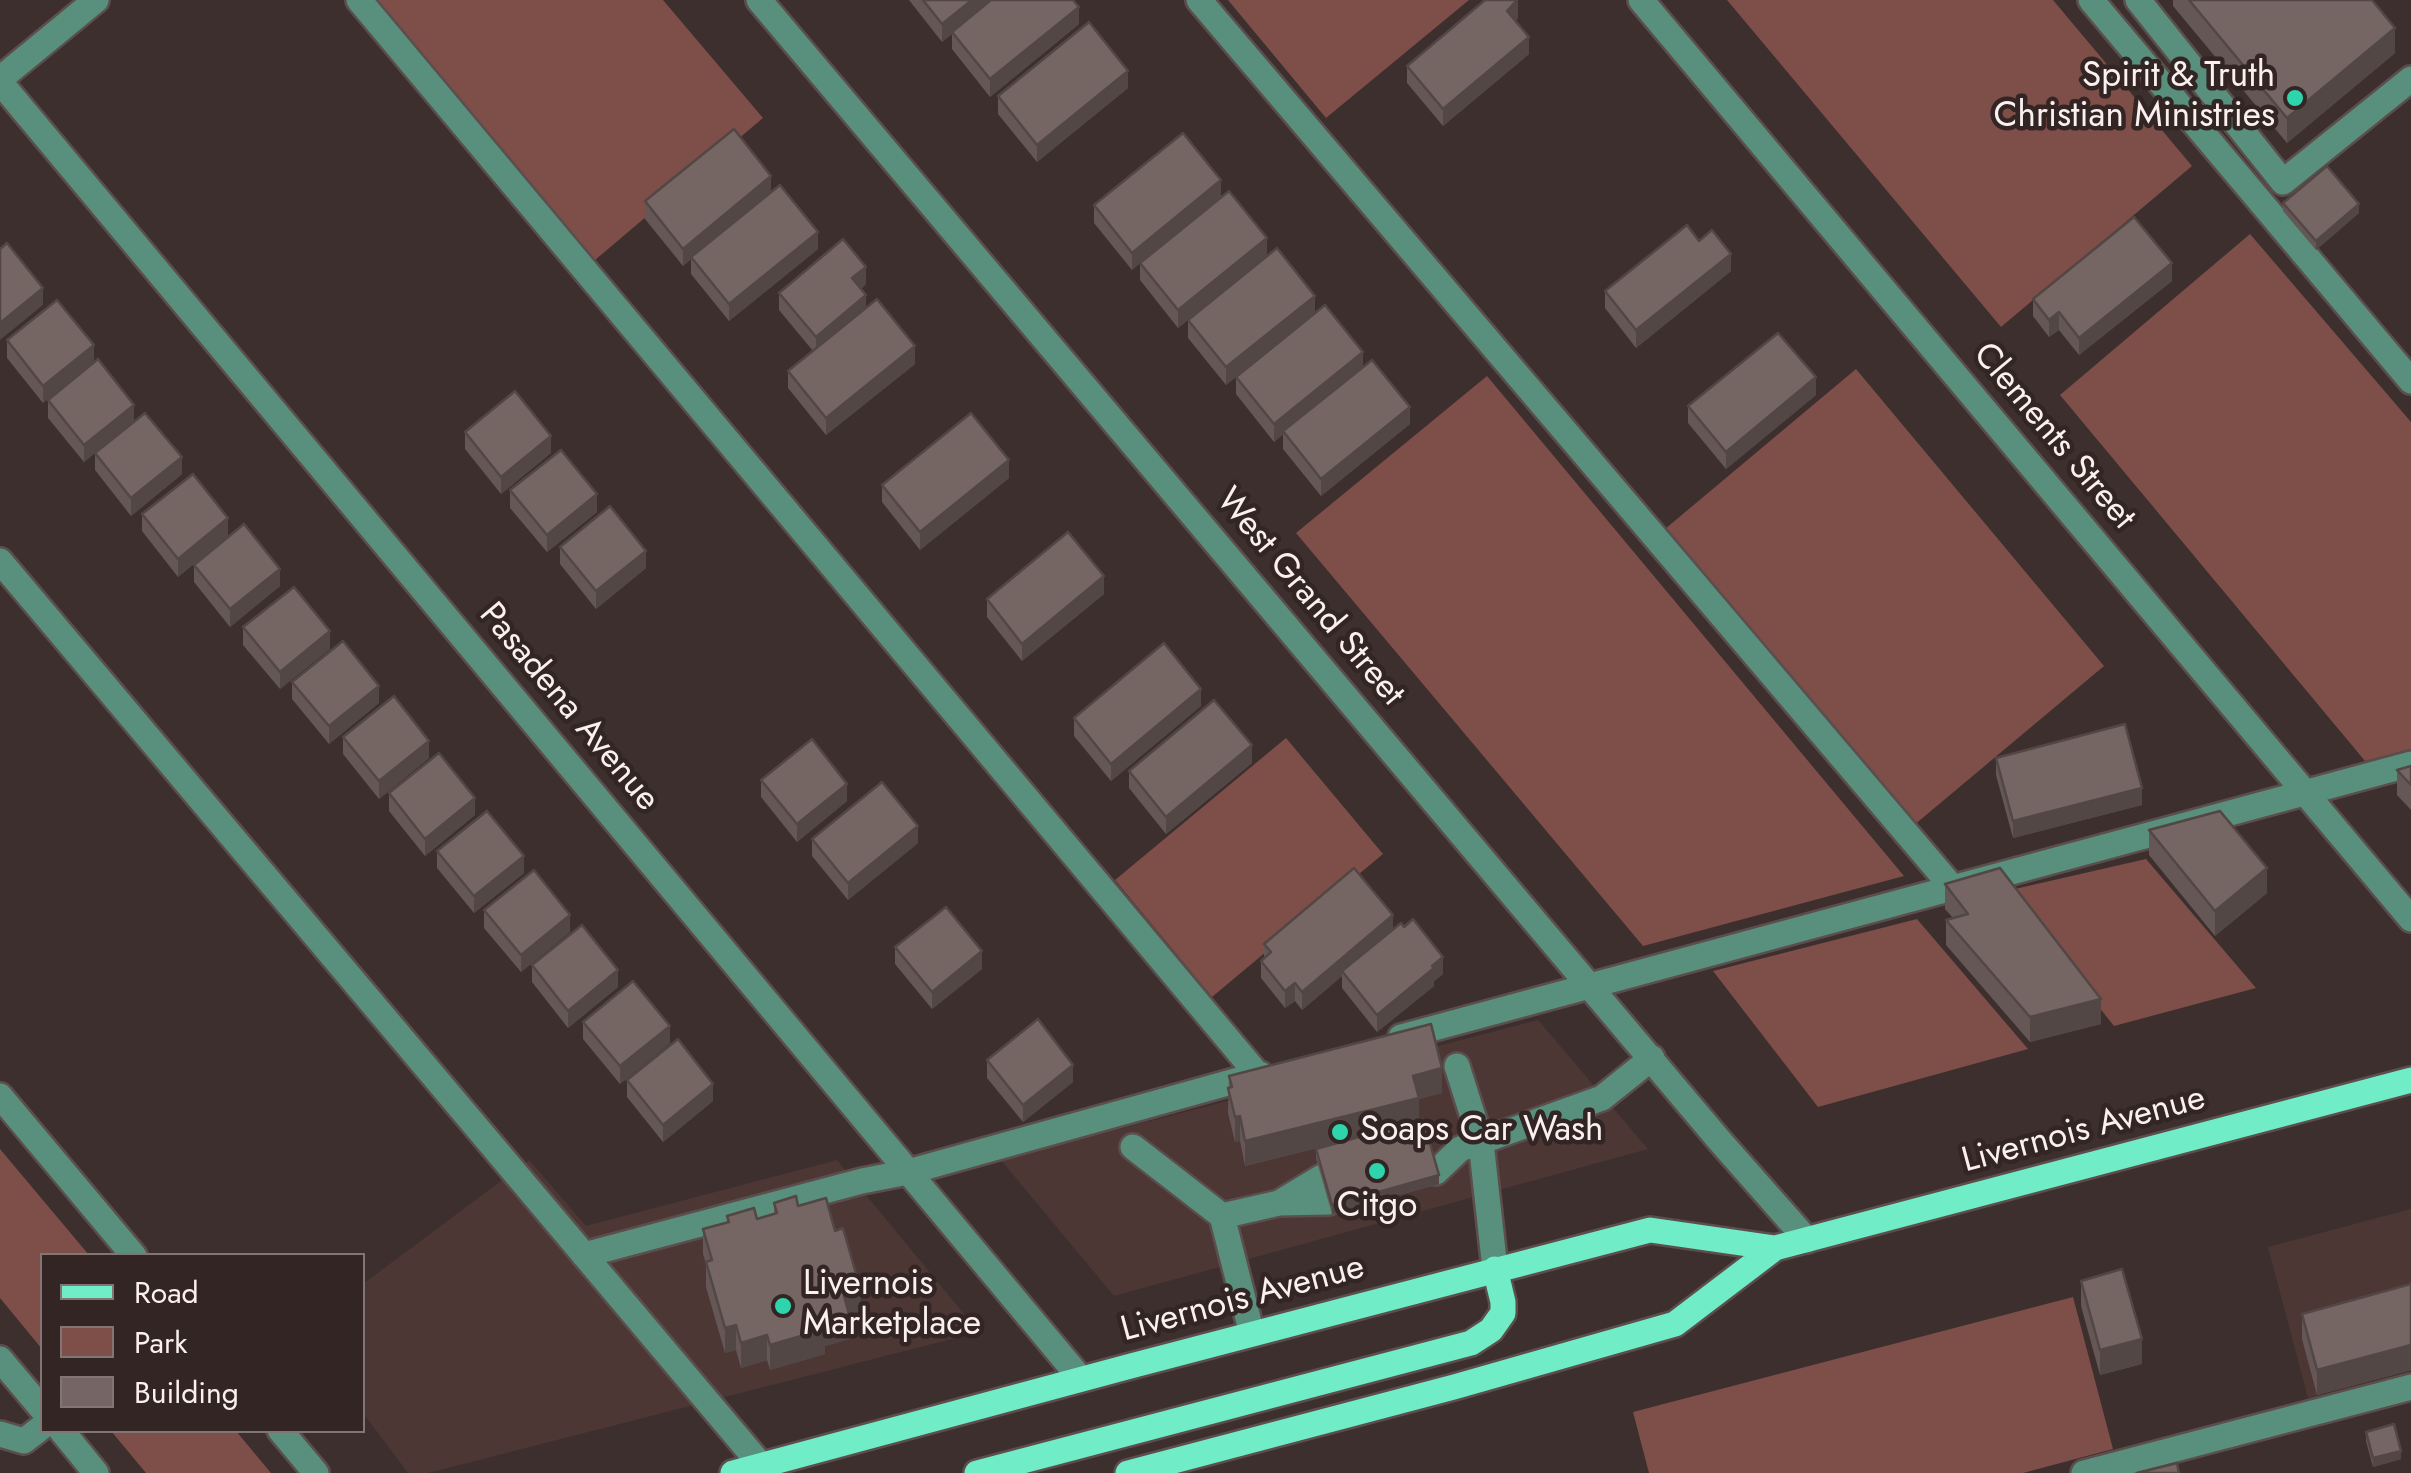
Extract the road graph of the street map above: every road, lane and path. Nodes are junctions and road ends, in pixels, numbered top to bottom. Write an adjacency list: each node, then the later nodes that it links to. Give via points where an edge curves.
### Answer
1 (96, 0): 9 (street)
2 (359, 0): 25 (street, via 1267,1072)
3 (759, 0): 16 (street, West Grand Street)
4 (1200, 0): 14 (street)
5 (1641, 0): 13 (street, Clements Street)
6 (2091, 0): 10 (street)
7 (2138, 0): 8 (street, via 2283,182)
8 (2411, 79)
9 (0, 81): 25 (street, Pasadena Avenue)
10 (2411, 381)
11 (0, 562): 31 (street)
12 (2411, 764): 13 (street)
13 (2306, 794): 14 (street); 15 (street, Clements Street)
14 (1952, 888): 16 (street)
15 (2411, 919)
16 (1590, 986): 17 (street); 18 (street, West Grand Street)
17 (1372, 1044)
18 (1652, 1058): 22 (street, via 1602,1098); 28 (street, West Grand Street)
19 (1457, 1066): 22 (street)
20 (2411, 1080): 28 (main road, Livernois Avenue)
21 (0, 1096): 30 (street)
22 (1471, 1146): 24 (street); 32 (street)
23 (1133, 1147): 27 (street)
24 (1432, 1160)
25 (908, 1172): 31 (street); 35 (street, Pasadena Avenue)
26 (1325, 1190): 27 (street)
27 (1222, 1216): 33 (street)
28 (1807, 1240): 29 (main road, Livernois Avenue)
29 (1775, 1248): 32 (main road, Livernois Avenue, via 1650,1230); 47 (main road, Livernois Avenue, via 1675,1324)
30 (131, 1253)
31 (584, 1255): 42 (street)
32 (1495, 1270): 33 (main road, Livernois Avenue); 46 (main road, via 1502,1313 1470,1344)
33 (1252, 1334): 35 (main road, Livernois Avenue)
34 (0, 1359): 37 (street)
35 (1081, 1379): 42 (main road, Livernois Avenue)
36 (2411, 1387): 48 (street)
37 (40, 1407)
38 (40, 1429): 41 (street, via 24,1441)
39 (63, 1433): 43 (street)
40 (283, 1433): 44 (street)
41 (0, 1434)
42 (761, 1466): 45 (main road, Livernois Avenue)
43 (96, 1473)
44 (316, 1473)
45 (733, 1473)
46 (977, 1473)
47 (1128, 1473)
48 (2084, 1473)

